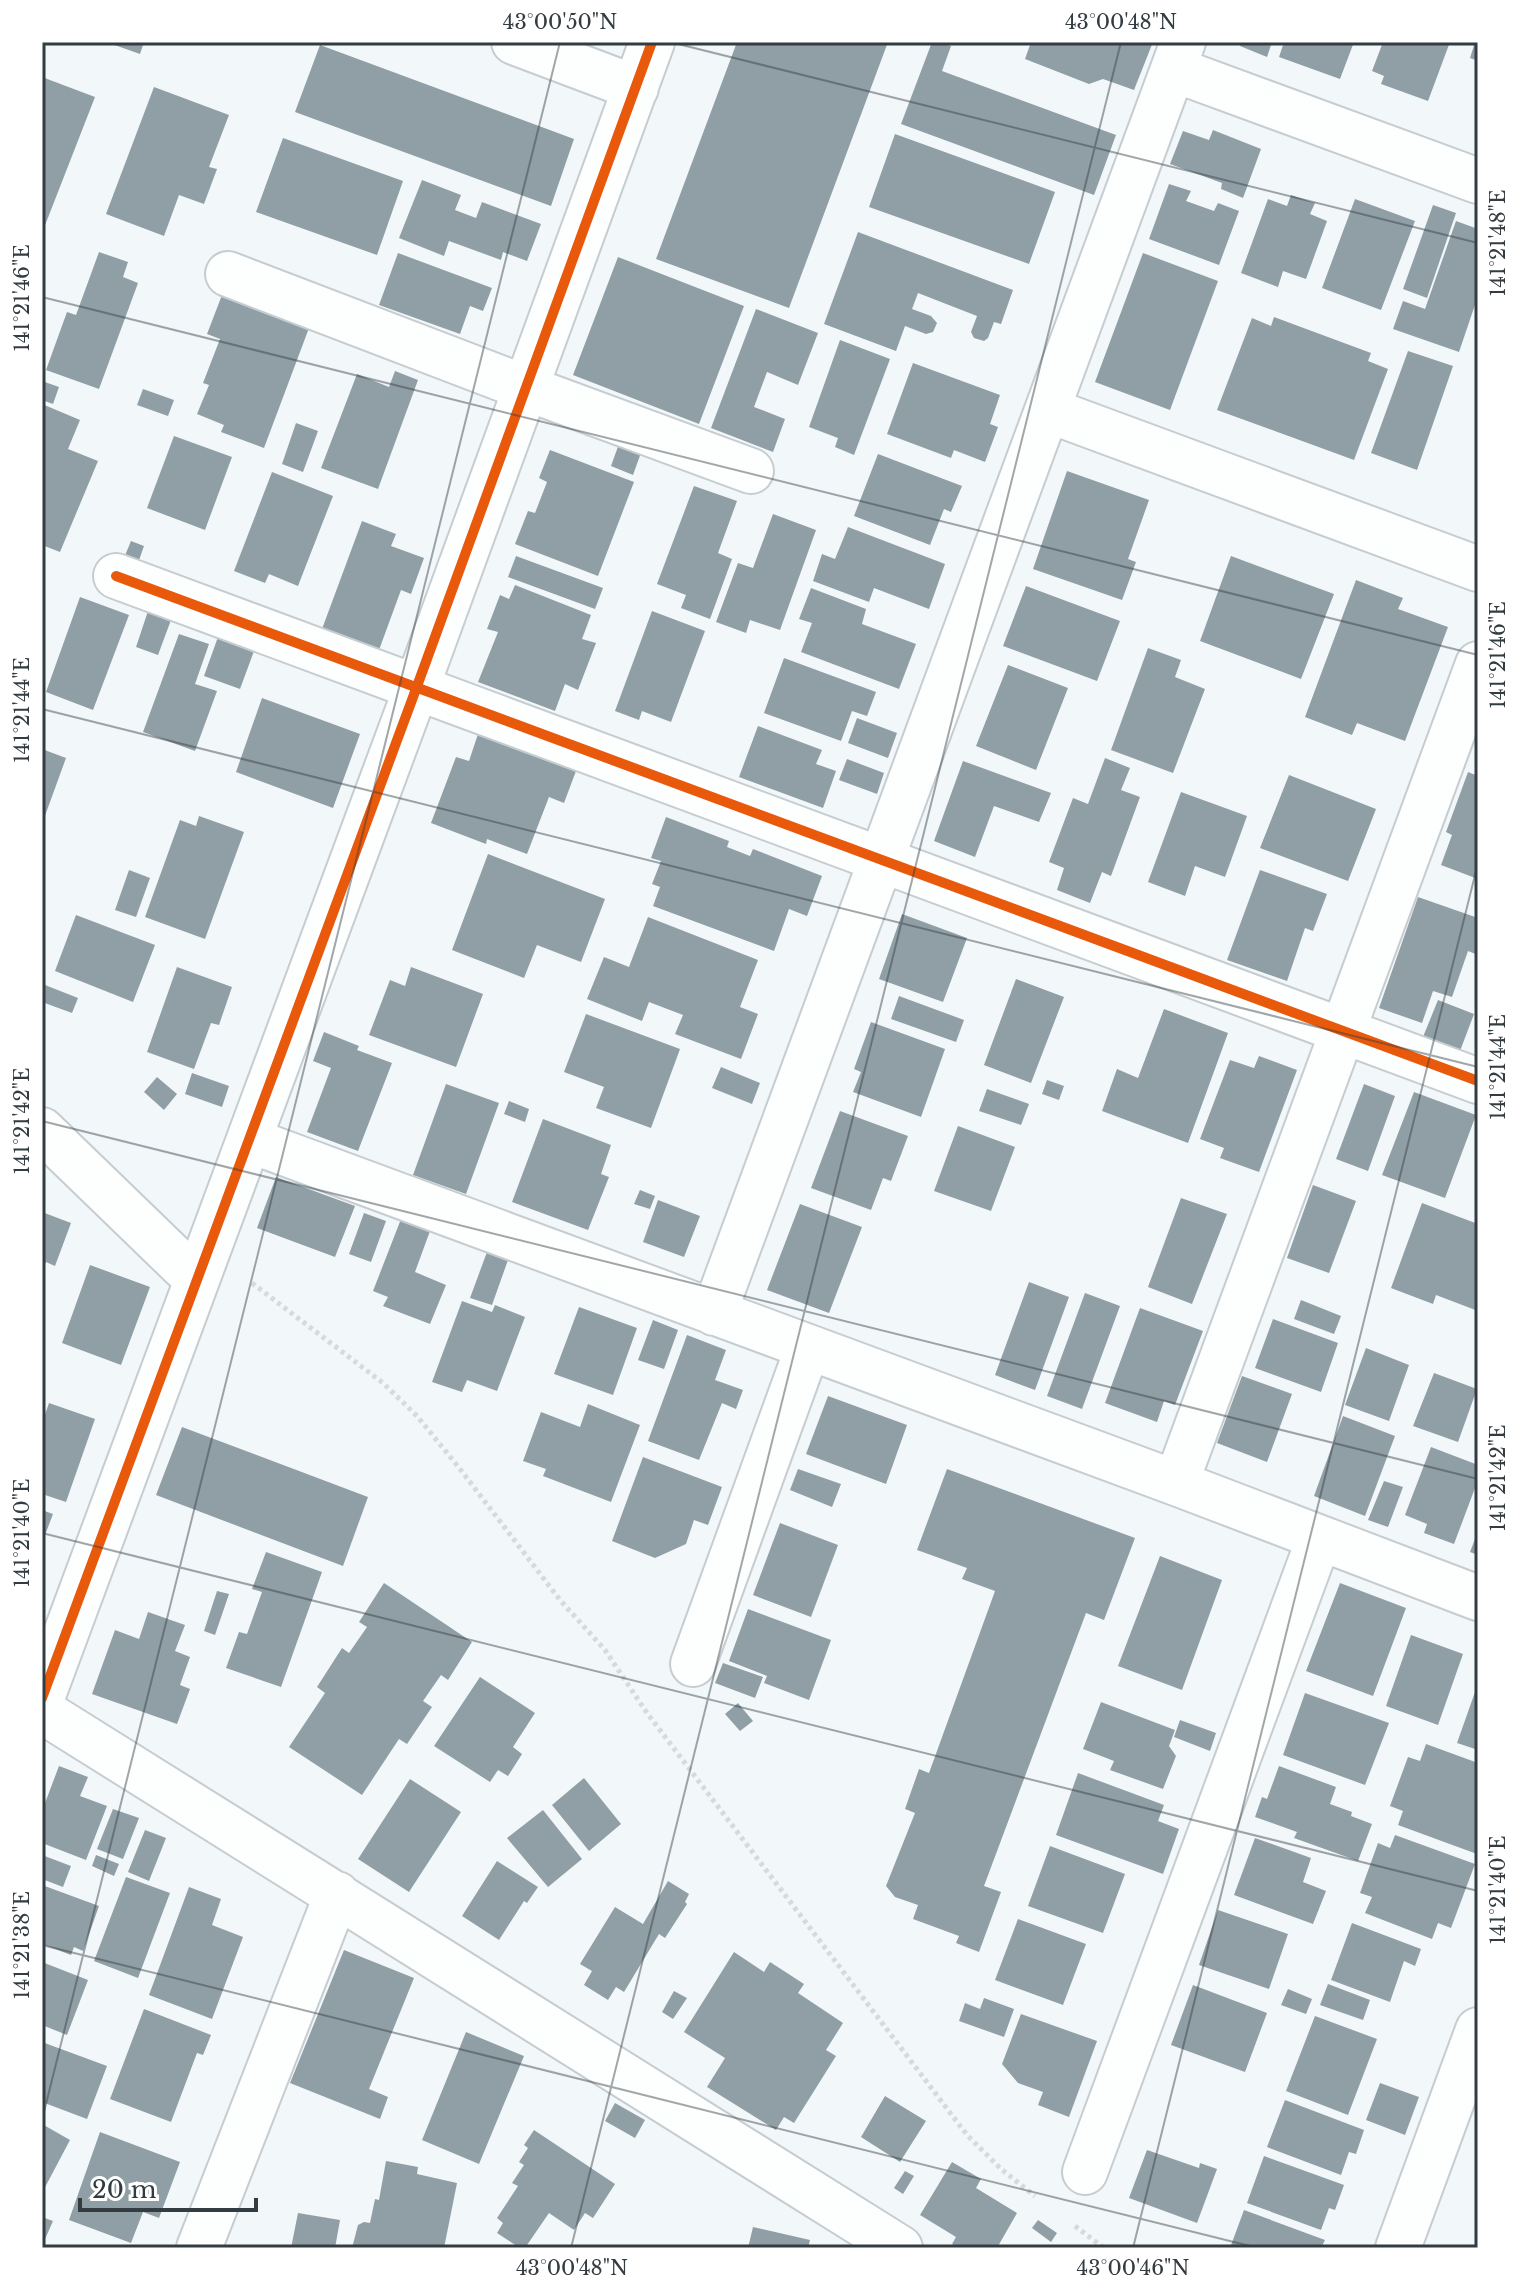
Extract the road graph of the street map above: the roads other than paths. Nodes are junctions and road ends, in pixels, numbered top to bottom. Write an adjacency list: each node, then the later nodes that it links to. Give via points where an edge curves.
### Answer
1 (514, 42): 4 (street)
2 (652, 42): 4 (street)
3 (1178, 55): 5 (street); 8 (street)
4 (636, 88): 7 (street)
5 (1478, 181)
6 (228, 274): 7 (street)
7 (526, 388): 9 (street); 13 (street)
8 (1048, 410): 10 (street); 14 (street)
9 (751, 471)
10 (1478, 569)
11 (116, 576): 13 (street)
12 (1478, 664): 15 (street)
13 (416, 689): 14 (street); 18 (street)
14 (881, 861): 15 (street); 20 (street)
15 (1342, 1031): 16 (street); 22 (street)
16 (1478, 1081)
17 (42, 1130): 19 (street)
18 (249, 1140): 19 (street); 20 (street)
19 (203, 1265): 26 (street)
20 (714, 1313): 21 (street)
21 (808, 1347): 22 (street); 25 (street)
22 (1176, 1483): 23 (street)
23 (1319, 1539): 24 (street); 30 (street)
24 (1478, 1598)
25 (693, 1664)
26 (42, 1698)
27 (42, 1711): 28 (street)
28 (337, 1894): 31 (street); 32 (street)
29 (1478, 2030): 33 (street)
30 (1085, 2172)
31 (891, 2246)
32 (199, 2248)
33 (1398, 2248)

